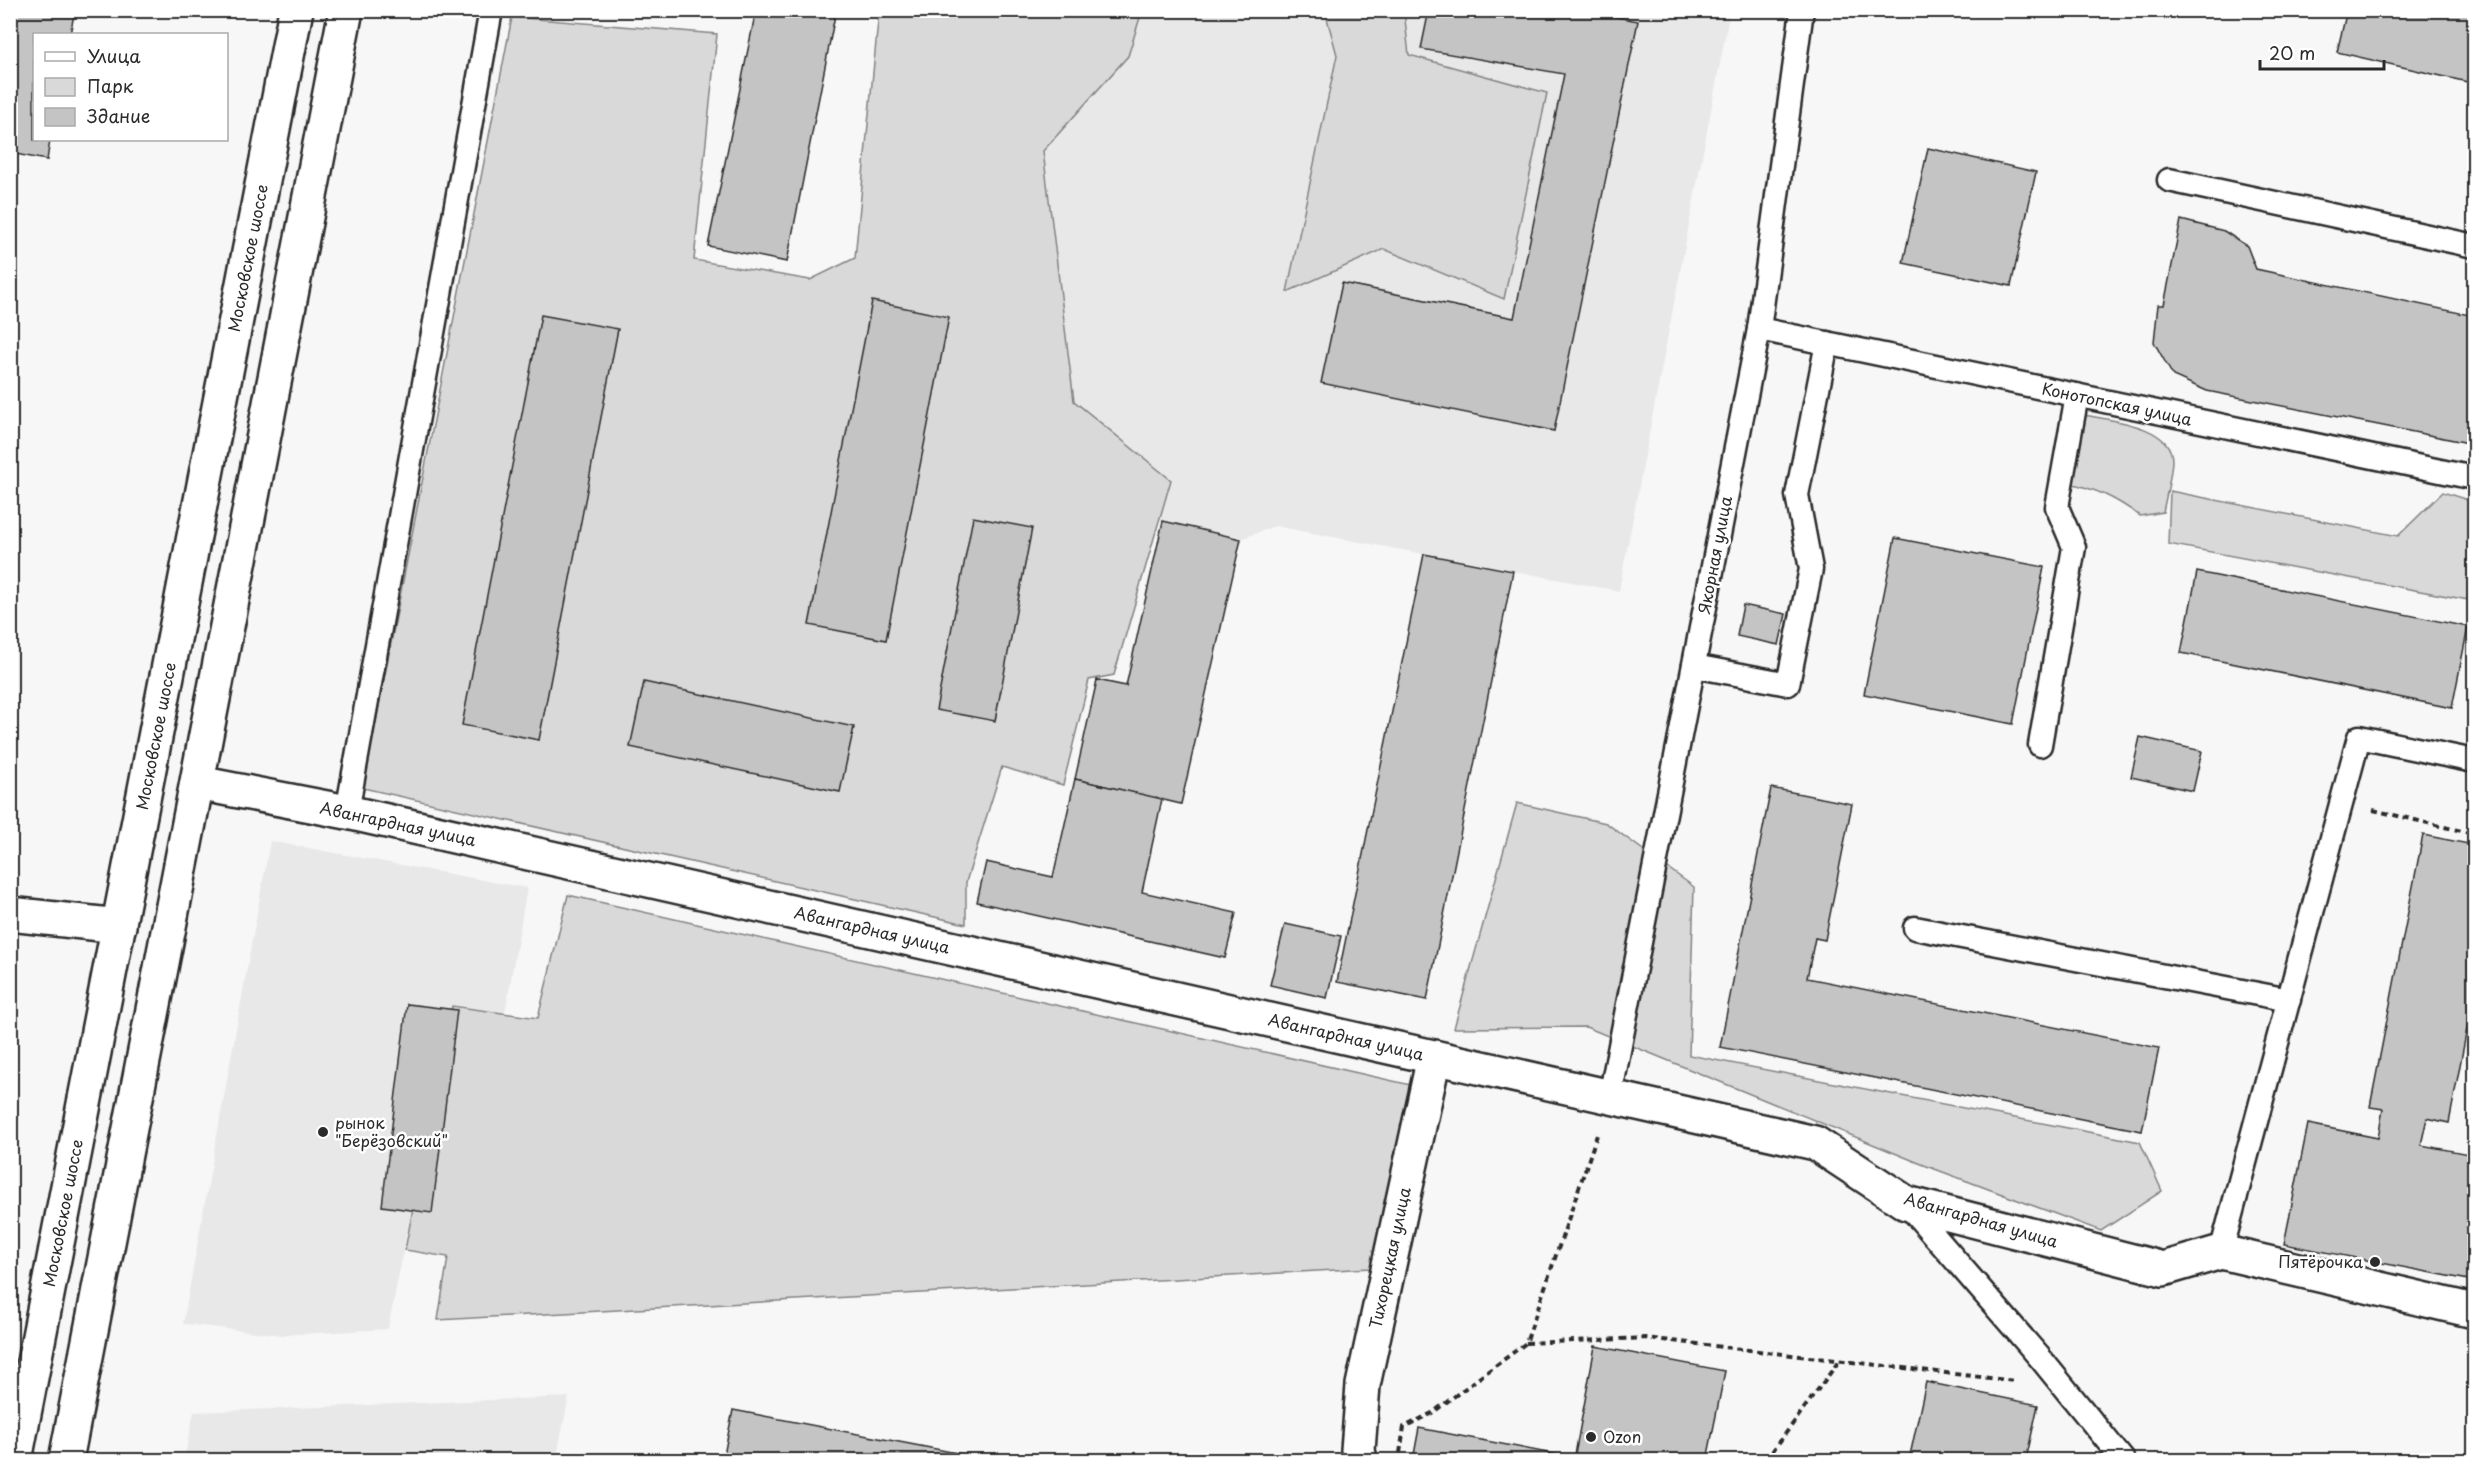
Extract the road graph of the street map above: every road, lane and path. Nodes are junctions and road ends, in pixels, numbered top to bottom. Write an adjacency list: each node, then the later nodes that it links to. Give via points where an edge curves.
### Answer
1 (296, 10): 19 (main road, Московское шоссе)
2 (346, 10): 14 (main road)
3 (491, 10): 16 (lane)
4 (1802, 10): 7 (lane, Якорная улица)
5 (2169, 180): 6 (lane)
6 (2475, 246)
7 (1760, 329): 8 (lane, Конотопская улица); 11 (lane, Якорная улица)
8 (1827, 343): 9 (lane, Конотопская улица); 11 (lane, via 1797,495 1811,568 1788,684)
9 (2077, 395): 10 (lane, Конотопская улица); 12 (lane, via 2057,507 2074,547)
10 (2475, 478)
11 (1694, 666): 23 (lane, Якорная улица)
12 (2040, 745)
13 (2475, 761): 15 (lane, via 2359,737)
14 (198, 783): 16 (main road, Авангардная улица); 31 (main road)
15 (2342, 803): 17 (path); 21 (lane)
16 (347, 812): 22 (main road, Авангардная улица)
17 (2475, 834)
18 (10, 914): 19 (main road)
19 (119, 926): 30 (main road, Московское шоссе)
20 (1915, 928): 21 (lane)
21 (2289, 1000): 25 (lane)
22 (1434, 1057): 23 (main road, Авангардная улица); 32 (main road, Тихорецкая улица, via 1363,1385)
23 (1610, 1097): 24 (main road, Авангардная улица, via 1815,1143); 27 (path)
24 (1906, 1203): 25 (main road, Авангардная улица, via 2163,1269); 29 (lane)
25 (2221, 1252): 26 (main road, Авангардная улица)
26 (2475, 1311)
27 (1526, 1343): 28 (path, via 1646,1338); 33 (path, via 1432,1413 1404,1427)
28 (1839, 1360): 29 (path); 34 (path)
29 (2063, 1386): 35 (lane)
30 (15, 1461)
31 (66, 1461)
32 (1360, 1461)
33 (1398, 1461)
34 (1766, 1461)
35 (2123, 1461)

